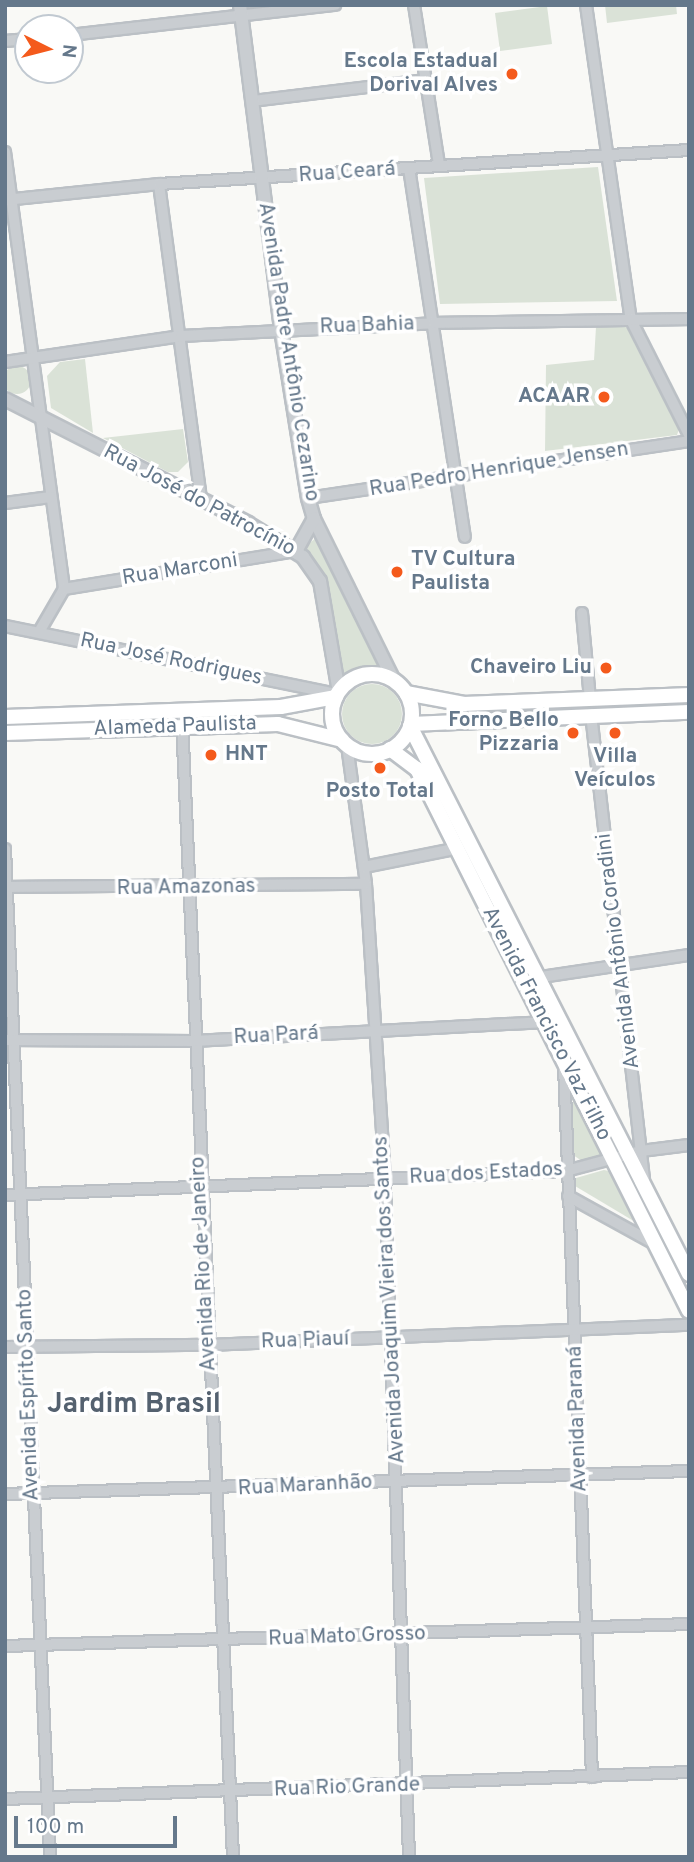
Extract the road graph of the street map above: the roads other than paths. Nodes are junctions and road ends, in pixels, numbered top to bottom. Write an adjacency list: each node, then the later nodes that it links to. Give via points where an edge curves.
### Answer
1 (335, 5): 4 (street)
2 (414, 5): 6 (street)
3 (586, 5): 10 (street)
4 (241, 11): 5 (street); 7 (street, Avenida Padre Antônio Cezarino)
5 (84, 33)
6 (426, 80): 7 (street); 11 (street)
7 (252, 101): 13 (street, Avenida Padre Antônio Cezarino)
8 (689, 150): 10 (street, Rua Ceará)
9 (5, 152): 15 (street)
10 (609, 156): 11 (street, Rua Ceará); 17 (street)
11 (439, 165): 12 (street, Rua Ceará)
12 (410, 168): 13 (street, Rua Ceará); 18 (street)
13 (262, 180): 14 (street, Rua Ceará); 19 (street, Avenida Padre Antônio Cezarino)
14 (159, 184): 15 (street, Rua Ceará); 20 (street)
15 (9, 200): 21 (street)
16 (689, 319): 17 (street, Rua Bahia)
17 (631, 320): 18 (street, Rua Bahia); 25 (street)
18 (434, 323): 19 (street, Rua Bahia); 27 (street)
19 (281, 330): 20 (street, Rua Bahia); 29 (street, Avenida Padre Antônio Cezarino)
20 (181, 336): 21 (street, Rua Bahia); 30 (street)
21 (35, 357): 22 (street, Rua Bahia); 24 (street)
22 (5, 362)
23 (5, 399): 24 (street, Rua José do Patrocínio)
24 (43, 419): 28 (street); 30 (street, Rua José do Patrocínio)
25 (689, 435)
26 (689, 441): 27 (street, Rua Pedro Henrique Jensen)
27 (457, 477): 29 (street, Rua Pedro Henrique Jensen); 33 (street)
28 (51, 497): 31 (street); 35 (street)
29 (308, 498): 32 (street, Avenida Padre Antônio Cezarino)
30 (201, 499): 34 (street, Rua José do Patrocínio)
31 (5, 503)
32 (314, 519): 34 (street); 39 (street, Avenida Padre Antônio Cezarino)
33 (465, 537)
34 (296, 551): 35 (street, Rua Marconi); 41 (street, Rua José do Patrocínio, via 320,581)
35 (64, 589): 38 (street)
36 (582, 613): 43 (street, Avenida Antônio Coradini)
37 (5, 626): 38 (street, Rua José Rodrigues)
38 (39, 632): 41 (street, Rua José Rodrigues)
39 (394, 681): 40 (main road); 41 (main road, via 383,675 358,676)
40 (406, 693): 43 (main road, via 464,704); 47 (main road)
41 (338, 694): 46 (main road, Alameda Paulista, via 282,707); 49 (main road, via 333,719)
42 (689, 695): 43 (main road)
43 (590, 707): 44 (main road); 47 (main road); 58 (street, Avenida Antônio Coradini)
44 (689, 712)
45 (5, 717): 46 (main road, Alameda Paulista)
46 (182, 720): 48 (main road, Alameda Paulista); 49 (main road, Alameda Paulista, via 278,724); 56 (street, Avenida Rio de Janeiro)
47 (410, 725): 50 (main road); 59 (main road, Avenida Francisco Vaz Filho)
48 (5, 733)
49 (344, 742): 50 (main road, via 368,754); 53 (street, Avenida Joaquim Vieira dos Santos)
50 (390, 749): 51 (main road, Avenida Francisco Vaz Filho, via 417,769)
51 (459, 848): 53 (street); 60 (main road, Avenida Francisco Vaz Filho)
52 (5, 849): 55 (street, Avenida Espírito Santo)
53 (363, 867): 54 (street, Avenida Joaquim Vieira dos Santos)
54 (366, 884): 56 (street, Rua Amazonas); 61 (street, Avenida Joaquim Vieira dos Santos)
55 (6, 887): 56 (street, Rua Amazonas); 62 (street, Avenida Espírito Santo)
56 (188, 889): 63 (street, Avenida Rio de Janeiro)
57 (689, 955): 58 (street)
58 (621, 966): 59 (street); 65 (street, Avenida Antônio Coradini)
59 (541, 977): 68 (main road, Avenida Francisco Vaz Filho)
60 (546, 1022): 61 (street, Rua Pará); 64 (main road, Avenida Francisco Vaz Filho)
61 (376, 1030): 63 (street, Rua Pará); 70 (street, Avenida Joaquim Vieira dos Santos)
62 (10, 1040): 63 (street, Rua Pará); 73 (street, Avenida Espírito Santo)
63 (194, 1041): 71 (street, Avenida Rio de Janeiro)
64 (564, 1062): 68 (main road, Avenida Francisco Vaz Filho); 69 (street, Avenida Paraná)
65 (639, 1135): 67 (street); 68 (street, Avenida Antônio Coradini)
66 (689, 1145): 67 (street, Rua dos Estados)
67 (657, 1149): 68 (street, Rua dos Estados)
68 (628, 1156): 69 (street, Rua dos Estados); 75 (main road, Avenida Francisco Vaz Filho); 76 (main road, Avenida Francisco Vaz Filho)
69 (566, 1171): 70 (street, Rua dos Estados); 74 (street, Avenida Paraná)
70 (385, 1180): 71 (street, Rua dos Estados); 80 (street, Avenida Joaquim Vieira dos Santos)
71 (201, 1188): 73 (street, Rua dos Estados); 81 (street, Avenida Rio de Janeiro)
72 (5, 1195): 73 (street, Rua dos Estados)
73 (21, 1195): 82 (street, Avenida Espírito Santo)
74 (568, 1196): 75 (street); 79 (street, Avenida Paraná)
75 (657, 1244): 77 (main road, Avenida Francisco Vaz Filho)
76 (689, 1274)
77 (689, 1311)
78 (689, 1325): 79 (street, Rua Piauí)
79 (574, 1330): 80 (street, Rua Piauí); 85 (street, Avenida Paraná)
80 (393, 1338): 81 (street, Rua Piauí); 86 (street, Avenida Joaquim Vieira dos Santos)
81 (208, 1345): 82 (street, Rua Piauí); 87 (street, Avenida Rio de Janeiro)
82 (27, 1346): 83 (street, Rua Piauí); 88 (street, Avenida Espírito Santo)
83 (5, 1347)
84 (689, 1471): 85 (street, Rua Maranhão)
85 (580, 1472): 86 (street, Rua Maranhão); 91 (street, Avenida Paraná)
86 (398, 1482): 87 (street, Rua Maranhão); 92 (street, Avenida Joaquim Vieira dos Santos)
87 (216, 1490): 88 (street, Rua Maranhão); 93 (street, Avenida Rio de Janeiro)
88 (33, 1492): 89 (street, Rua Maranhão); 94 (street, Avenida Espírito Santo)
89 (5, 1494)
90 (689, 1624): 91 (street, Rua Mato Grosso)
91 (586, 1630): 92 (street, Rua Mato Grosso); 97 (street, Avenida Paraná)
92 (403, 1634): 93 (street, Rua Mato Grosso); 98 (street, Avenida Joaquim Vieira dos Santos)
93 (224, 1642): 94 (street, Rua Mato Grosso); 99 (street, Avenida Rio de Janeiro)
94 (38, 1645): 95 (street, Rua Mato Grosso); 100 (street, Avenida Espírito Santo)
95 (5, 1646)
96 (689, 1772): 97 (street, Rua Rio Grande)
97 (592, 1777): 98 (street, Rua Rio Grande)
98 (408, 1786): 99 (street, Rua Rio Grande); 104 (street, Avenida Joaquim Vieira dos Santos)
99 (230, 1793): 100 (street, Rua Rio Grande); 103 (street, Avenida Rio de Janeiro)
100 (47, 1799): 101 (street, Rua Rio Grande); 102 (street, Avenida Espírito Santo)
101 (5, 1800)
102 (50, 1857)
103 (233, 1857)
104 (409, 1857)

